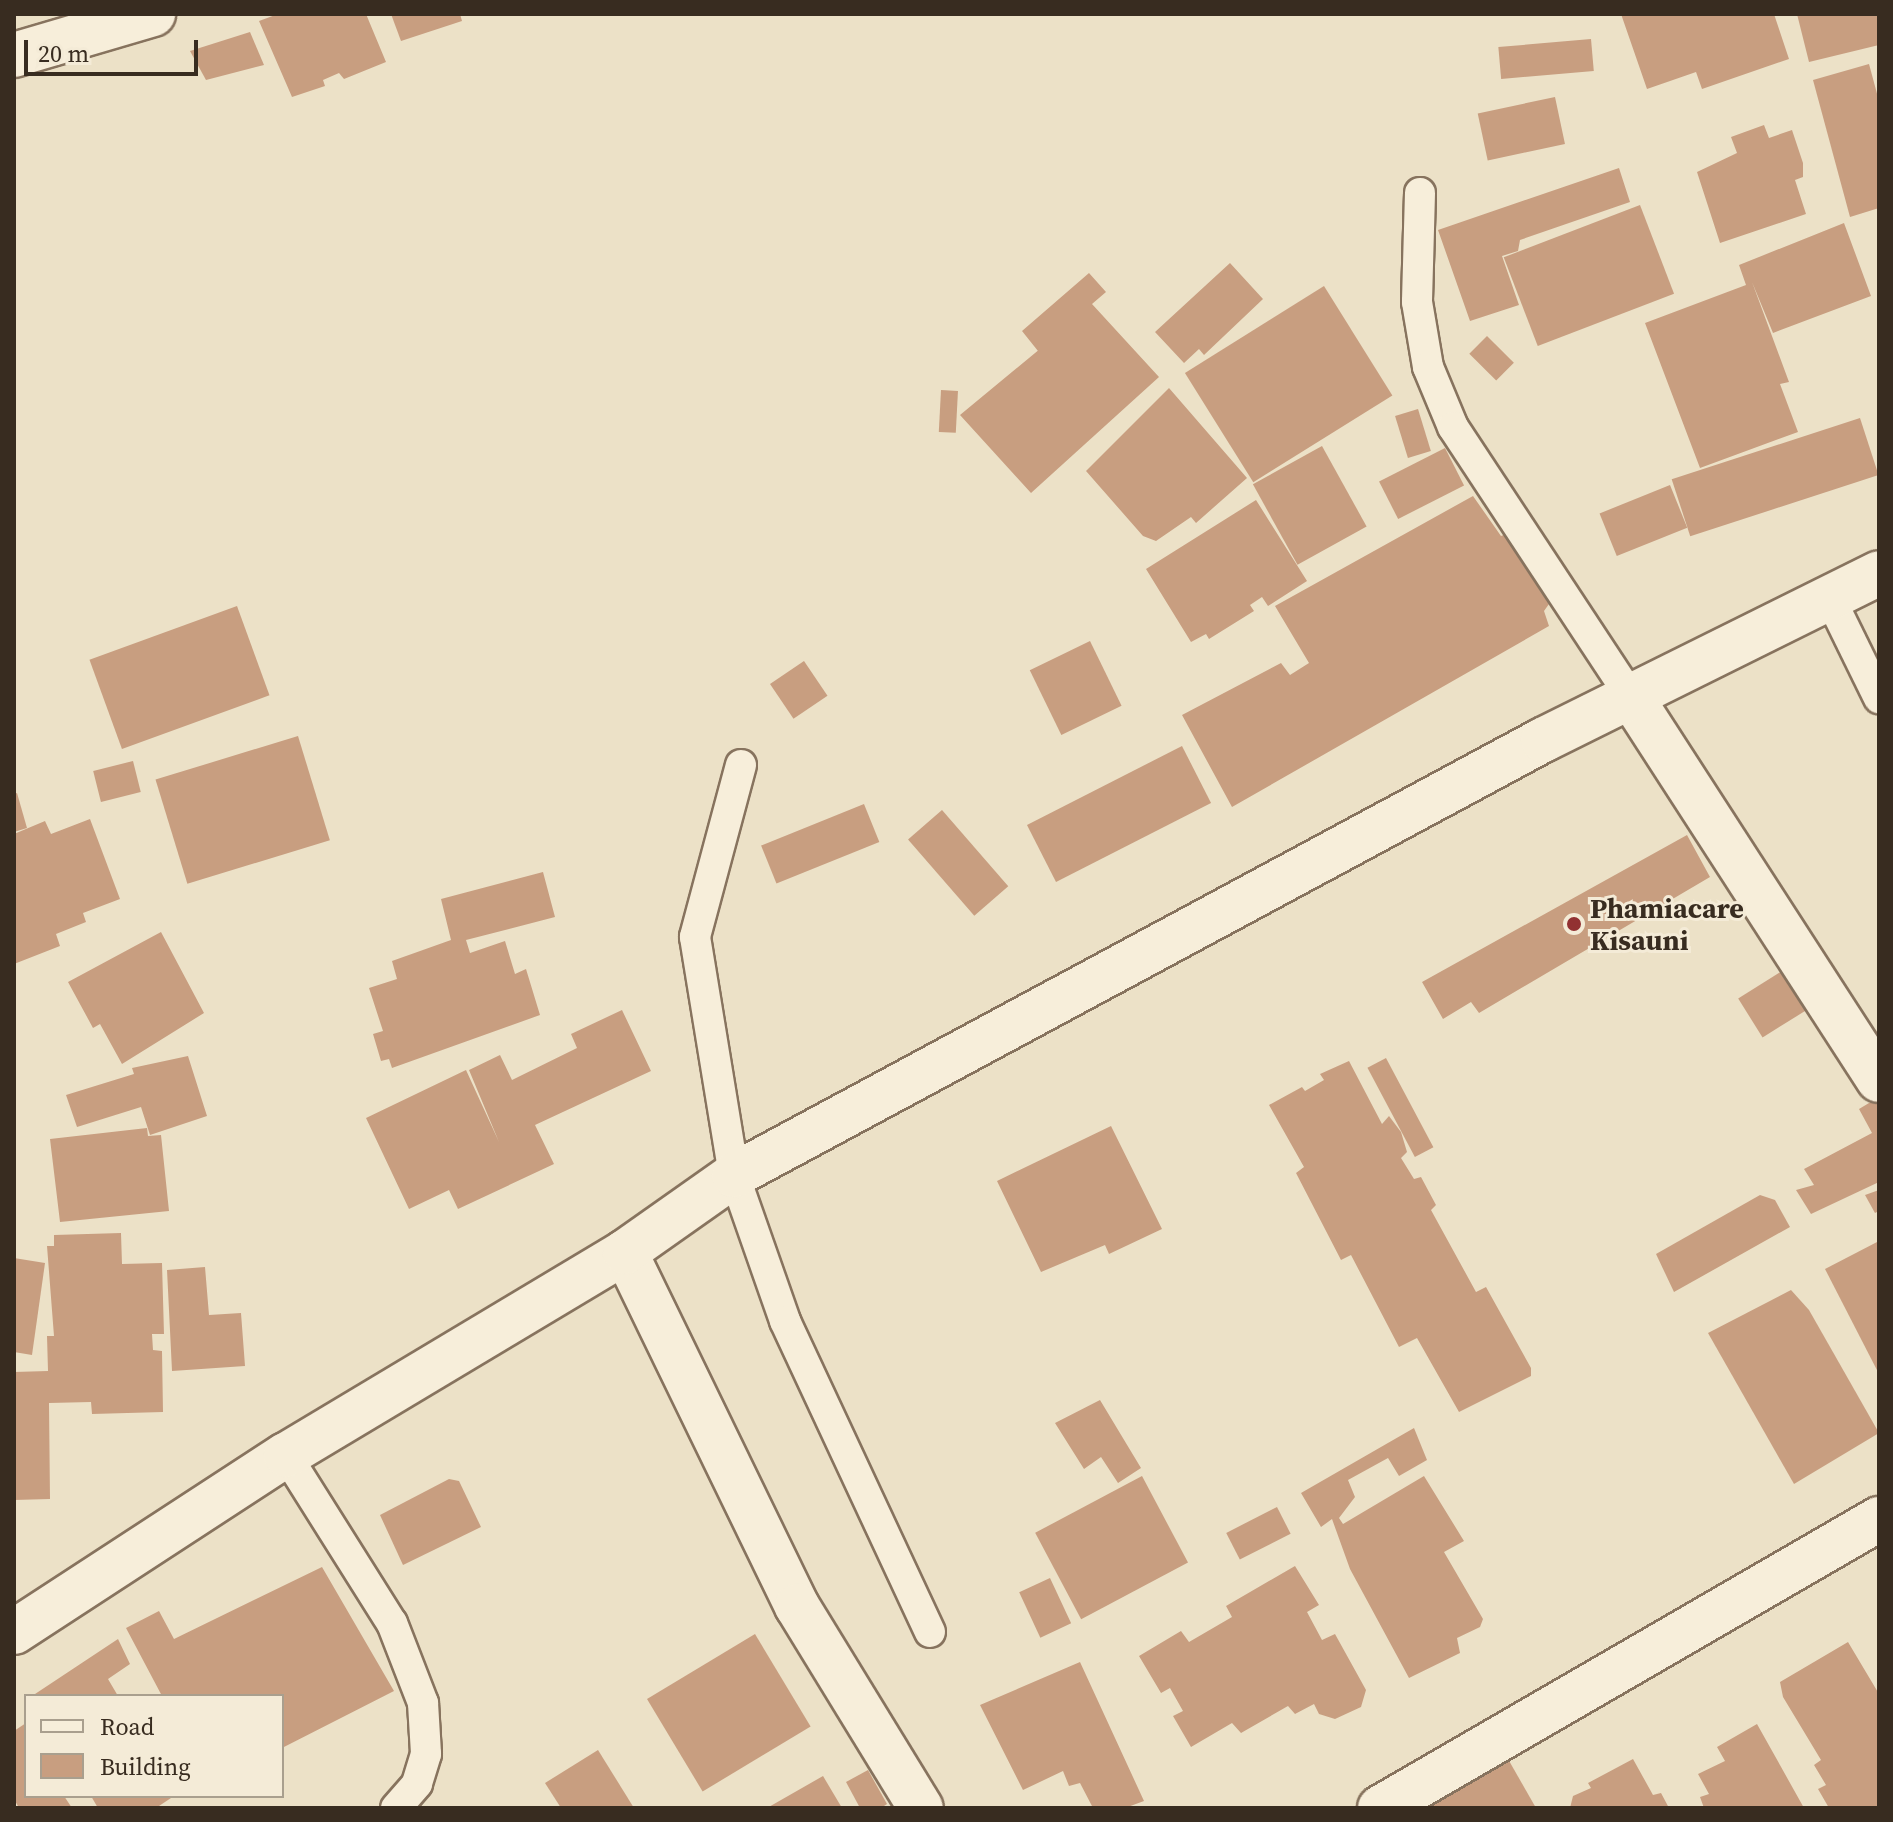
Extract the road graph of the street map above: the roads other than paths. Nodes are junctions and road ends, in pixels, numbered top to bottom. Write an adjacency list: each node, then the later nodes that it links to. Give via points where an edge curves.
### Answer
1 (153, 14): 2 (main road)
2 (14, 55)
3 (1420, 193): 6 (lane, via 1417,302 1428,367 1453,427)
4 (1879, 573): 5 (main road)
5 (1829, 596): 6 (main road); 7 (lane)
6 (1631, 697): 9 (main road); 10 (main road)
7 (1879, 698)
8 (741, 765): 10 (lane, via 695,937)
9 (1879, 1080)
10 (734, 1175): 11 (main road); 15 (lane, via 785,1321)
11 (625, 1252): 12 (main road); 17 (main road, via 797,1606)
12 (286, 1455): 14 (main road); 16 (lane, via 392,1623 423,1703 426,1754 417,1784)
13 (1879, 1519): 18 (main road)
14 (14, 1632)
15 (930, 1632)
16 (396, 1808)
17 (921, 1808)
18 (1380, 1808)

